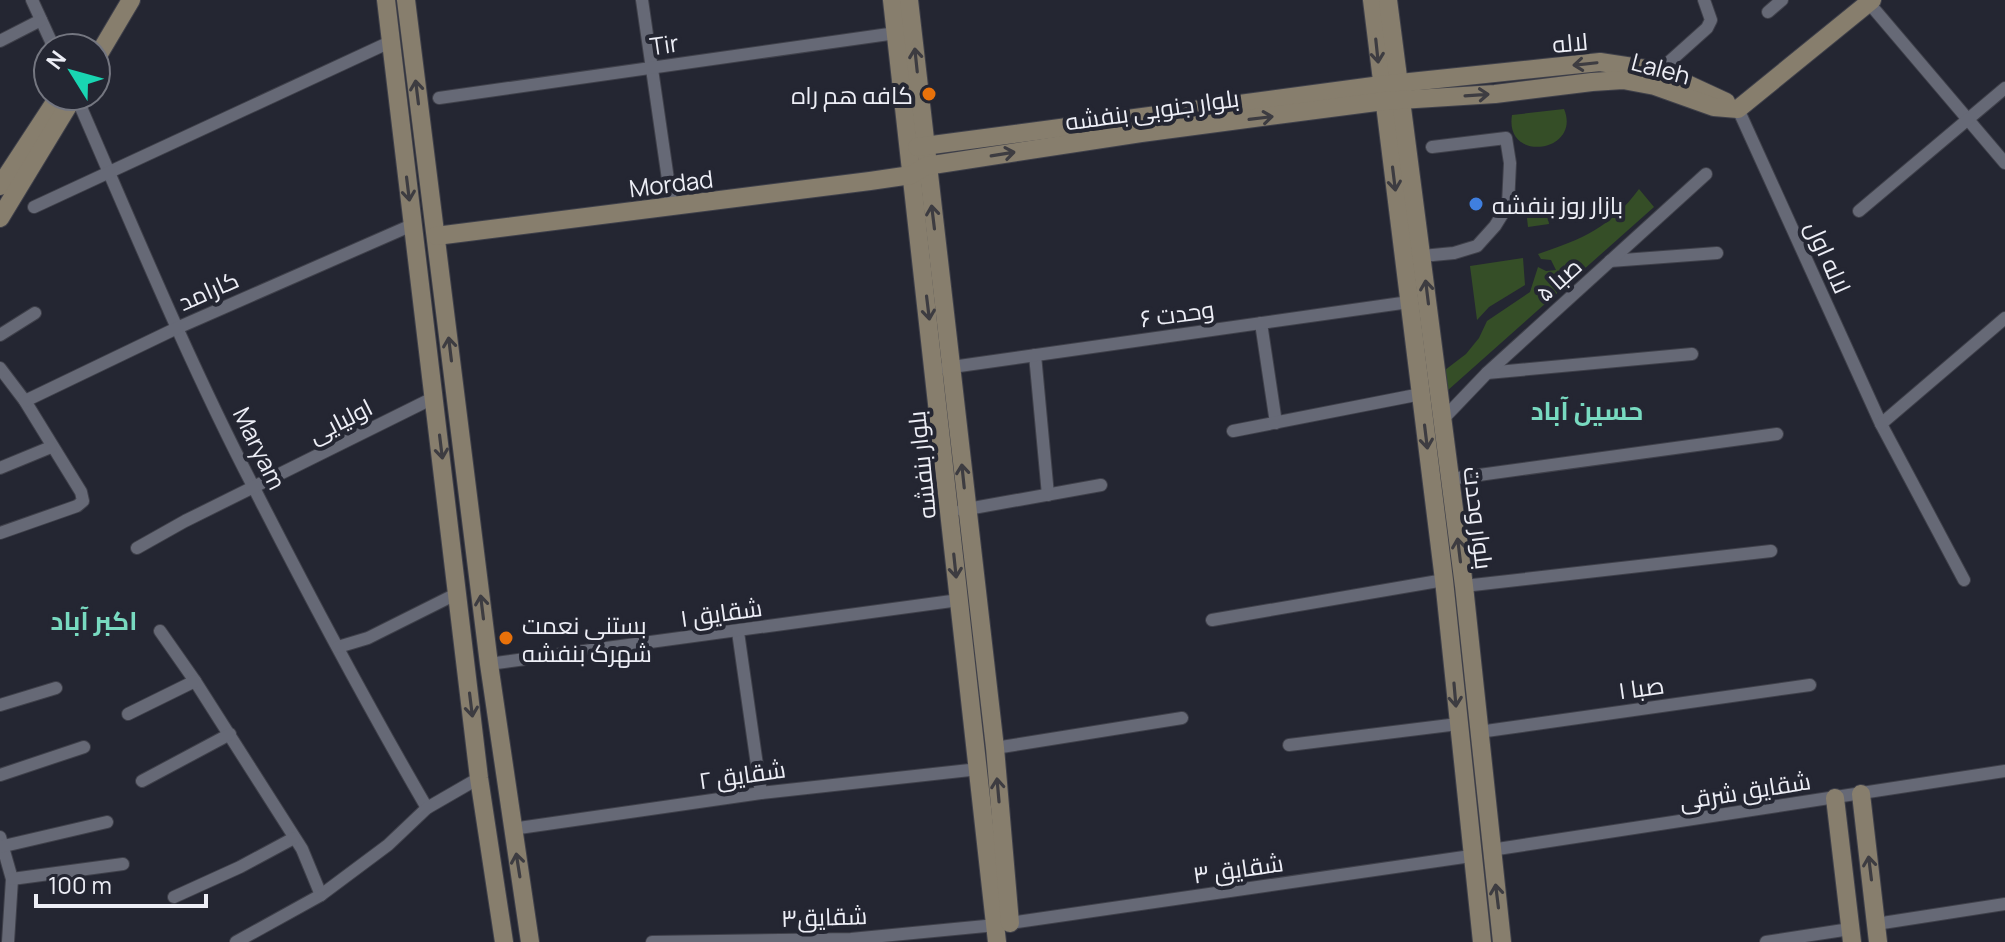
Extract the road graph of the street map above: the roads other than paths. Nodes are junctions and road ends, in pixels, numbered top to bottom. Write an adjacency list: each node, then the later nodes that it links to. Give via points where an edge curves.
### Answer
1 (32, 0): 15 (street)
2 (117, 0): 17 (street)
3 (131, 0): 18 (street)
4 (386, 0): 21 (street)
5 (406, 0): 44 (street, one-way to 5)
6 (642, 0): 22 (street)
7 (892, 0): 19 (street, بلوار بنفشه)
8 (909, 0): 32 (street, بلوار بنفشه, one-way to 8)
9 (1372, 0): 25 (street, one-way to 25)
10 (1388, 0): 25 (street)
11 (1704, 0): 23 (street, via 1711,20 1707,28)
12 (1782, 0): 14 (street)
13 (1870, 2): 27 (street); 31 (street)
14 (1768, 12)
15 (41, 20): 16 (street); 20 (street)
16 (47, 32)
17 (98, 32)
18 (112, 32)
19 (896, 33): 22 (street, Tir); 32 (street, بلوار بنفشه)
20 (0, 41)
21 (390, 42): 36 (street); 43 (street, one-way to 43)
22 (651, 68): 26 (street, Tir); 40 (street)
23 (1659, 71): 25 (street, لاله, one-way to 25, via 1600,62); 27 (street, لاله)
24 (2005, 88): 31 (street)
25 (1391, 92): 27 (street, Laleh, one-way to 27, via 1623,80); 32 (street, بلوار جنوبی بنفشه); 35 (street, بلوار جنوبی بنفشه, one-way to 25); 46 (street, بلوار وحدت); 48 (street, بلوار وحدت, one-way to 48)
26 (439, 98)
27 (1738, 109): 64 (street, لاله اول)
28 (49, 112): 38 (street)
29 (65, 112): 42 (street)
30 (82, 112): 36 (street, Maryam)
31 (1967, 121): 34 (street); 41 (street)
32 (918, 147): 35 (street, بلوار بنفشه)
33 (1432, 147): 46 (street, via 1506,138 1508,205 1477,246)
34 (2005, 163)
35 (919, 170): 40 (street, Mordad); 56 (street, بلوار بنفشه)
36 (108, 171): 39 (street); 52 (street, Maryam)
37 (1706, 174): 47 (street, صبا ۵)
38 (0, 186)
39 (34, 207)
40 (672, 207): 44 (street, Mordad)
41 (1859, 211)
42 (0, 218)
43 (412, 225): 52 (street, کارامد); 60 (street)
44 (436, 236): 74 (street, one-way to 44)
45 (1717, 253): 47 (street)
46 (1422, 256): 62 (street, بلوار وحدت, one-way to 46)
47 (1610, 261): 57 (street, صبا ۵)
48 (1409, 302): 51 (street, وحدت ۶); 59 (street, بلوار وحدت)
49 (35, 313): 53 (street)
50 (2005, 318): 64 (street)
51 (1261, 323): 55 (street, وحدت ۶); 63 (street)
52 (177, 328): 61 (street, کارامد); 71 (street, Maryam)
53 (0, 335)
54 (1692, 354): 57 (street)
55 (1035, 355): 56 (street, وحدت ۶); 72 (street)
56 (944, 368): 73 (street, بلوار بنفشه)
57 (1487, 373): 62 (street, صبا ۵)
58 (2, 374): 61 (street)
59 (1421, 394): 63 (street); 81 (street, بلوار وحدت, one-way to 81)
60 (435, 397): 71 (street, اولیایی); 75 (street, one-way to 75)
61 (25, 401): 67 (street)
62 (1443, 419): 69 (street, بلوار وحدت)
63 (1276, 423): 65 (street)
64 (1881, 424): 82 (street, لاله اول)
65 (1233, 431)
66 (1777, 434): 69 (street)
67 (51, 447): 68 (street); 76 (street, via 83,501)
68 (0, 468)
69 (1450, 479): 83 (street, بلوار وحدت, one-way to 69)
70 (1101, 485): 72 (street)
71 (253, 488): 77 (street, اولیایی); 90 (street, Maryam)
72 (1048, 495): 73 (street)
73 (958, 510): 85 (street, بلوار بنفشه, one-way to 85); 103 (street, بلوار بنفشه)
74 (472, 523): 75 (street, via 462,532); 79 (street)
75 (451, 526): 80 (street)
76 (0, 533)
77 (137, 548)
78 (1771, 551): 83 (street)
79 (476, 557): 80 (street, via 464,550); 91 (street, one-way to 79)
80 (454, 560): 84 (street)
81 (1444, 580): 86 (street, بلوار وحدت); 87 (street)
82 (1964, 580)
83 (1464, 586): 86 (street, بلوار وحدت)
84 (458, 593): 90 (street, via 368,638); 107 (street, one-way to 107)
85 (959, 600): 89 (street, شقایق ۱); 104 (street, بلوار بنفشه)
86 (1457, 615): 98 (street, بلوار وحدت, one-way to 98); 99 (street, بلوار وحدت)
87 (1212, 620)
88 (160, 631): 92 (street)
89 (738, 632): 91 (street, شقایق ۱); 109 (street)
90 (338, 647): 112 (street, Maryam)
91 (489, 664): 114 (street)
92 (195, 681): 96 (street); 100 (street)
93 (1810, 685): 99 (street, صبا ۱)
94 (56, 688): 95 (street)
95 (0, 705)
96 (128, 714)
97 (1182, 718): 103 (street)
98 (1458, 724): 101 (street); 119 (street, بلوار وحدت)
99 (1479, 732): 118 (street, بلوار وحدت)
100 (230, 734): 108 (street); 116 (street)
101 (1289, 745)
102 (84, 747): 106 (street)
103 (995, 748): 115 (street, بلوار بنفشه, one-way to 103)
104 (979, 769): 109 (street, شقایق ۲); 115 (street, بلوار بنفشه)
105 (2005, 771): 110 (street, شقایق شرقی)
106 (0, 775)
107 (479, 778): 112 (street); 132 (street)
108 (142, 781)
109 (761, 793): 114 (street, شقایق ۲)
110 (1861, 794): 111 (street, شقایق شرقی); 126 (street, one-way to 110)
111 (1835, 798): 118 (street, شقایق شرقی); 127 (street)
112 (427, 808): 122 (street)
113 (107, 822): 117 (street)
114 (512, 829): 133 (street, one-way to 114)
115 (993, 832): 125 (street, بلوار بنفشه)
116 (294, 838): 122 (street); 123 (street)
117 (1, 843): 121 (street)
118 (1491, 850): 136 (street, بلوار وحدت, one-way to 118)
119 (1471, 856): 125 (street, شقایق ۳); 135 (street, بلوار وحدت)
120 (123, 864): 121 (street)
121 (12, 879): 130 (street)
122 (321, 895): 131 (street)
123 (174, 897)
124 (2005, 904): 126 (street)
125 (1001, 930): 128 (street, شقایق۳)
126 (1877, 933)
127 (1851, 936): 137 (street)
128 (852, 940): 129 (street, شقایق۳)
129 (695, 941): 134 (street, شقایق۳)
130 (8, 942)
131 (236, 942)
132 (504, 942)
133 (530, 942)
134 (652, 942)
135 (1482, 942)
136 (1502, 942)
137 (1766, 942)

